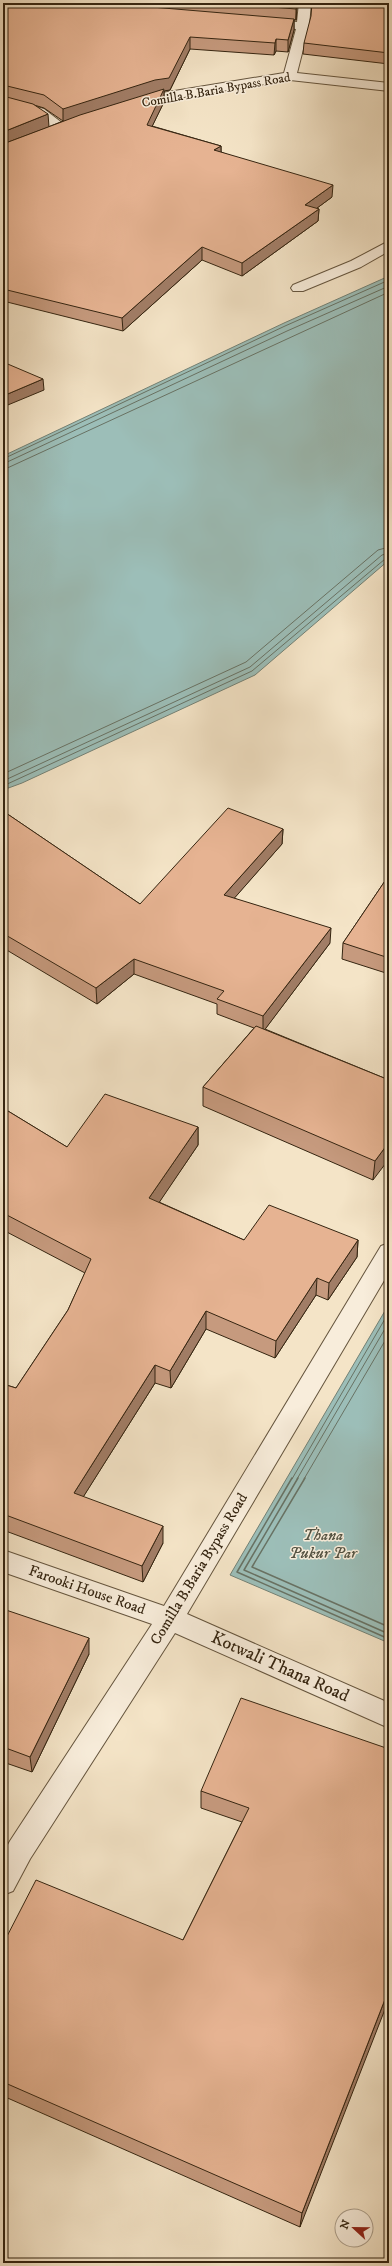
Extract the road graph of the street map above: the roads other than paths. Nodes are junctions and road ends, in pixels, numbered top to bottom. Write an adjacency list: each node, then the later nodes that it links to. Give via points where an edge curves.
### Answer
1 (304, 3): 3 (street)
2 (249, 22): 3 (street)
3 (303, 26): 4 (street)
4 (290, 76): 5 (street, Comilla B.Baria Bypass Road); 7 (street, Comilla B.Baria Bypass Road, via 156,98)
5 (389, 87)
6 (3, 102): 8 (street, via 39,112 69,126)
7 (126, 107)
8 (50, 134)
9 (389, 245): 10 (street, via 379,253 346,269)
10 (298, 288)
11 (389, 1252): 13 (street, Comilla B.Baria Bypass Road)
12 (3, 1561): 13 (street, Farooki House Road)
13 (170, 1618): 14 (street, Kotwali Thana Road); 15 (street, Comilla B.Baria Bypass Road, via 20,1850)
14 (389, 1716)
15 (3, 1882)

